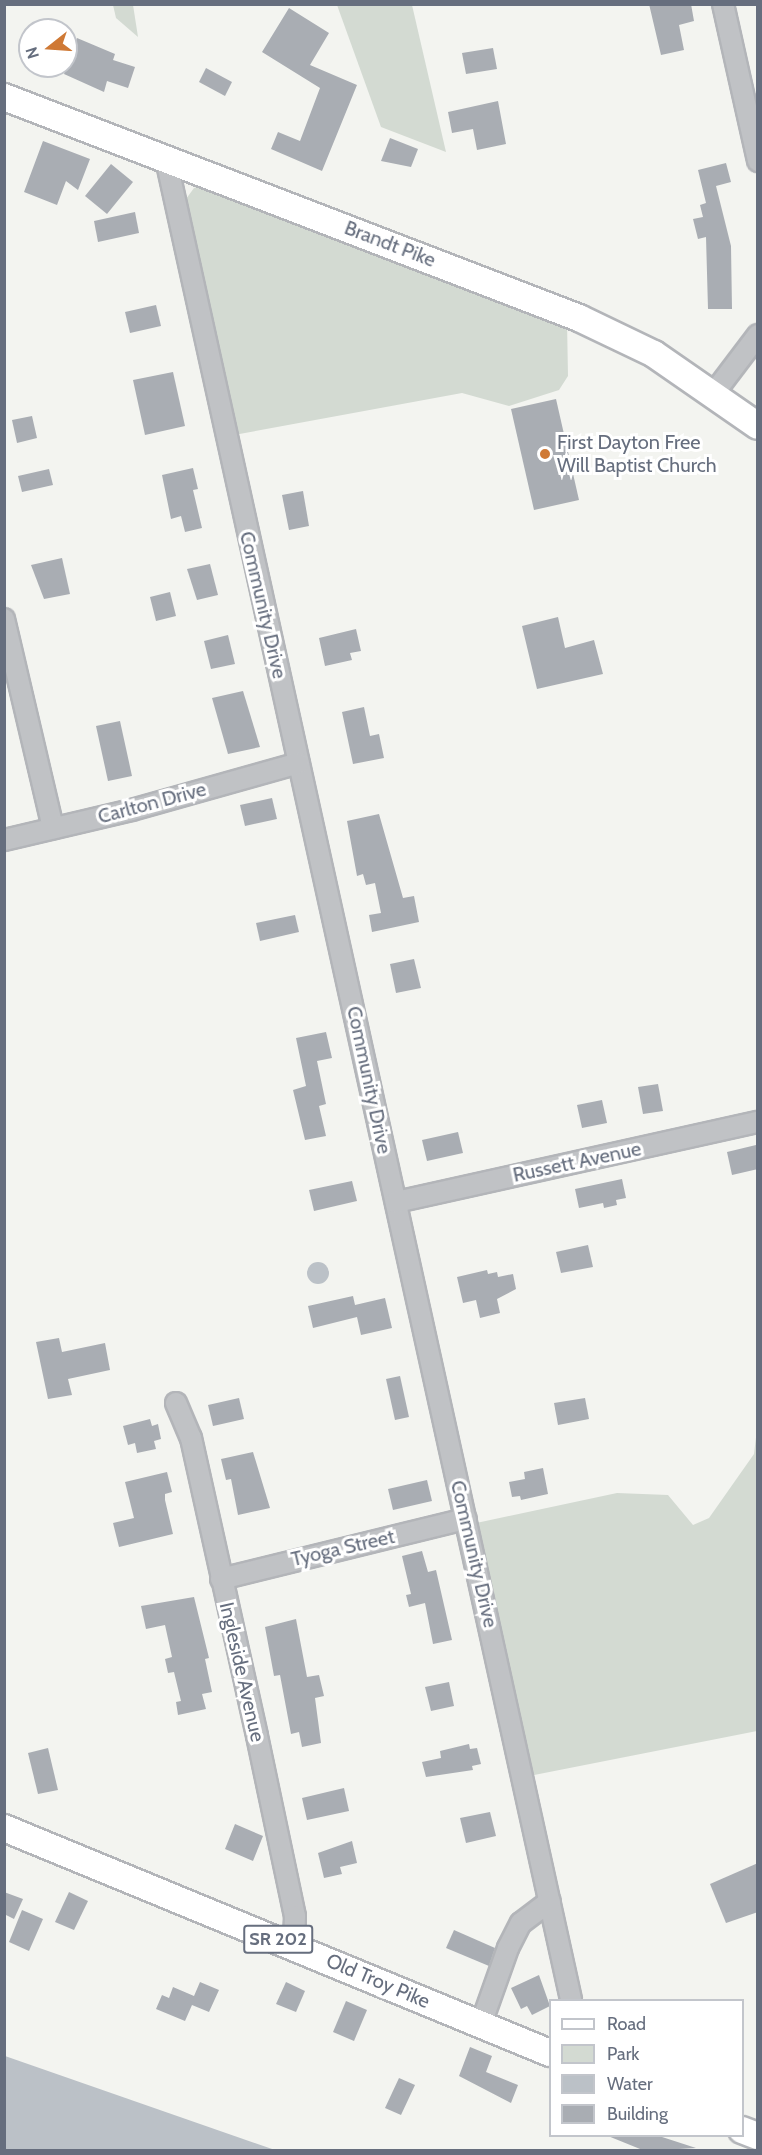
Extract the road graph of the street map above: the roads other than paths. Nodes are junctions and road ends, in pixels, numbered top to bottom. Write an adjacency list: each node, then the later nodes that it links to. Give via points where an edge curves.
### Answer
1 (723, 4): 3 (street)
2 (4, 97): 4 (main road, Brandt Pike)
3 (757, 156)
4 (166, 159): 6 (main road, Brandt Pike, via 579,318 654,354); 9 (street, Community Drive)
5 (756, 340): 6 (street)
6 (714, 393): 7 (main road, Brandt Pike)
7 (758, 426)
8 (4, 619): 10 (street)
9 (299, 763): 10 (street, Carlton Drive); 13 (street, Community Drive)
10 (53, 828): 11 (street, Carlton Drive)
11 (4, 840)
12 (758, 1122): 13 (street, Russett Avenue)
13 (396, 1202): 15 (street, Community Drive)
14 (176, 1402): 16 (street, Ingleside Avenue, via 192,1438)
15 (466, 1519): 16 (street, Tyoga Street); 18 (street, Community Drive)
16 (221, 1579): 19 (street, Ingleside Avenue, via 295,1916)
17 (4, 1828): 19 (main road, Old Troy Pike / SR 202)
18 (550, 1901): 20 (street, Community Drive); 21 (street, via 521,1923)
19 (294, 1945): 21 (main road, Old Troy Pike / SR 202)
20 (572, 1999)
21 (481, 2024): 22 (main road, Old Troy Pike / SR 202)
22 (549, 2052)

